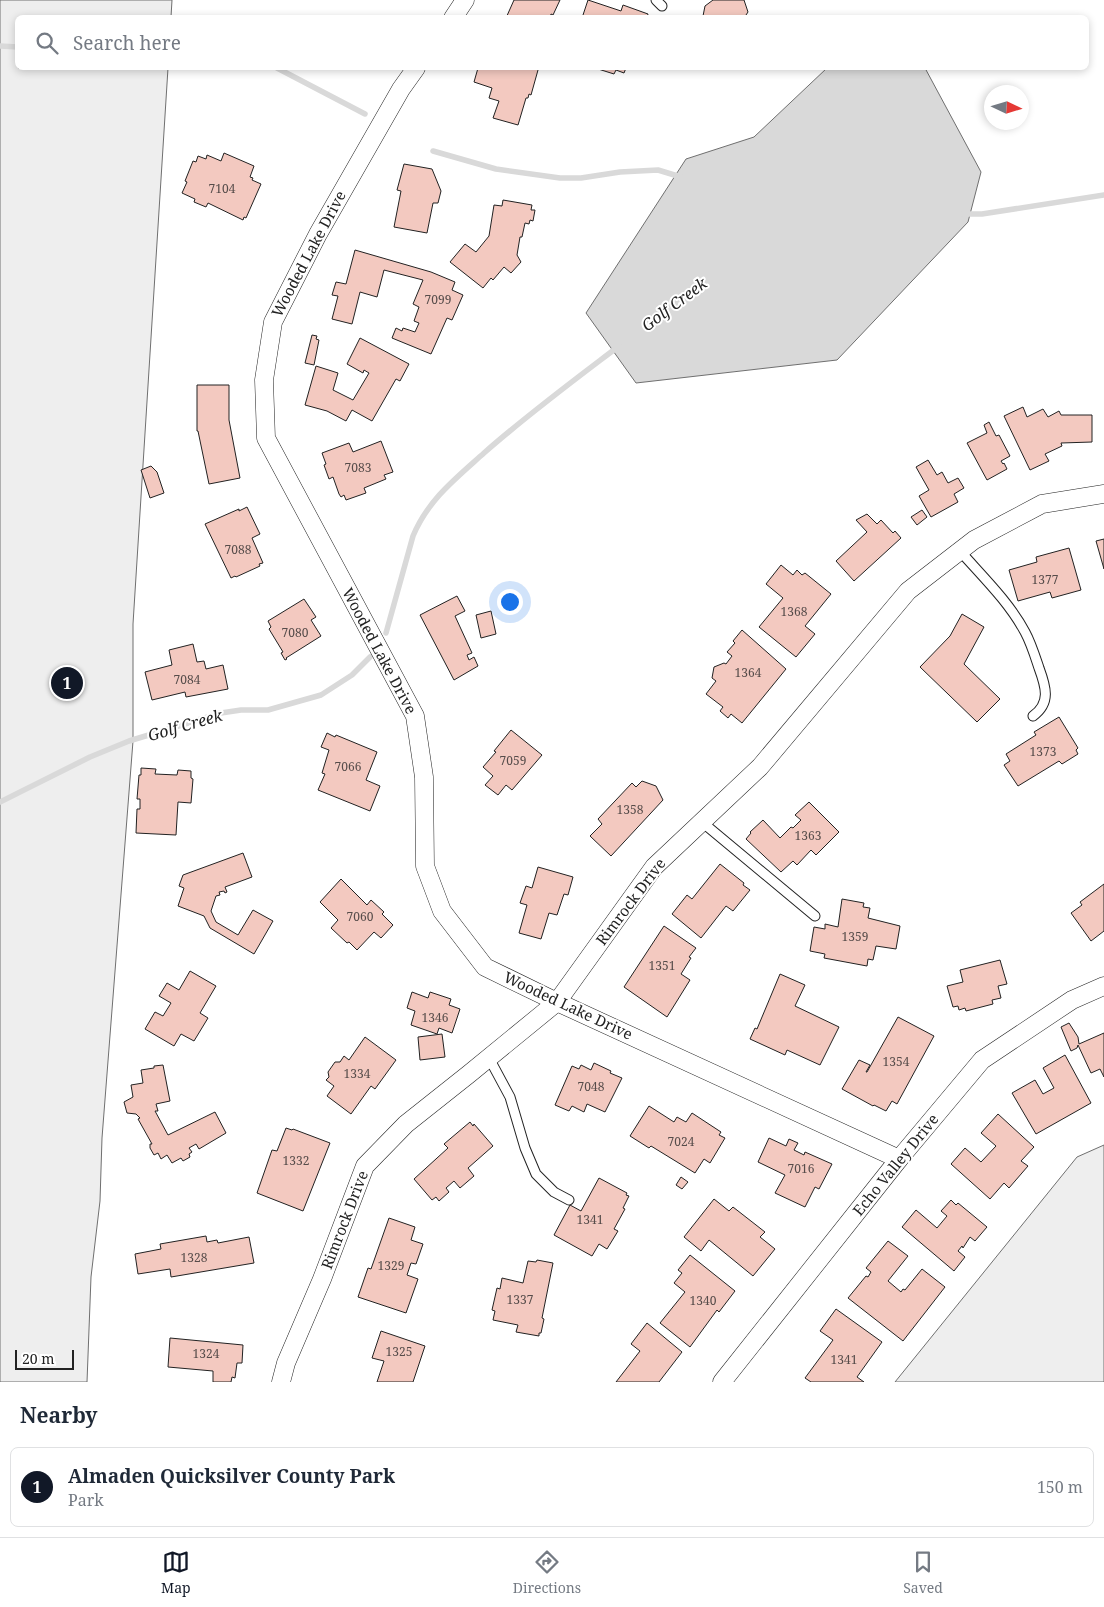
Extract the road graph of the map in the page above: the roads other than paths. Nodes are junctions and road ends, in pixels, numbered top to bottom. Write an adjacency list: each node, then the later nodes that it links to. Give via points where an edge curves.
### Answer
1 (466, 0): 2 (street)
2 (455, 15)
3 (414, 70): 10 (street, Wooded Lake Drive, via 400,89 318,234 274,322 264,380 266,438 415,716 424,777 425,866 442,911 485,967)
4 (1104, 494): 5 (street, Rimrock Drive, via 1042,504 974,540)
5 (960, 551): 6 (lane, via 1012,611 1026,634 1045,688 1043,706); 7 (street, Rimrock Drive, via 908,591 760,767)
6 (1033, 716)
7 (702, 822): 8 (lane); 10 (street, Rimrock Drive, via 654,867)
8 (815, 916)
9 (1104, 986): 12 (street, Echo Valley Drive, via 1072,1000 982,1060)
10 (557, 1002): 11 (street, Rimrock Drive); 12 (street, Wooded Lake Drive)
11 (489, 1058): 13 (lane, via 510,1097 536,1174 554,1192); 14 (street, Rimrock Drive, via 406,1124 365,1166)
12 (899, 1159): 15 (street, Echo Valley Drive)
13 (569, 1200)
14 (280, 1382)
15 (722, 1382)

